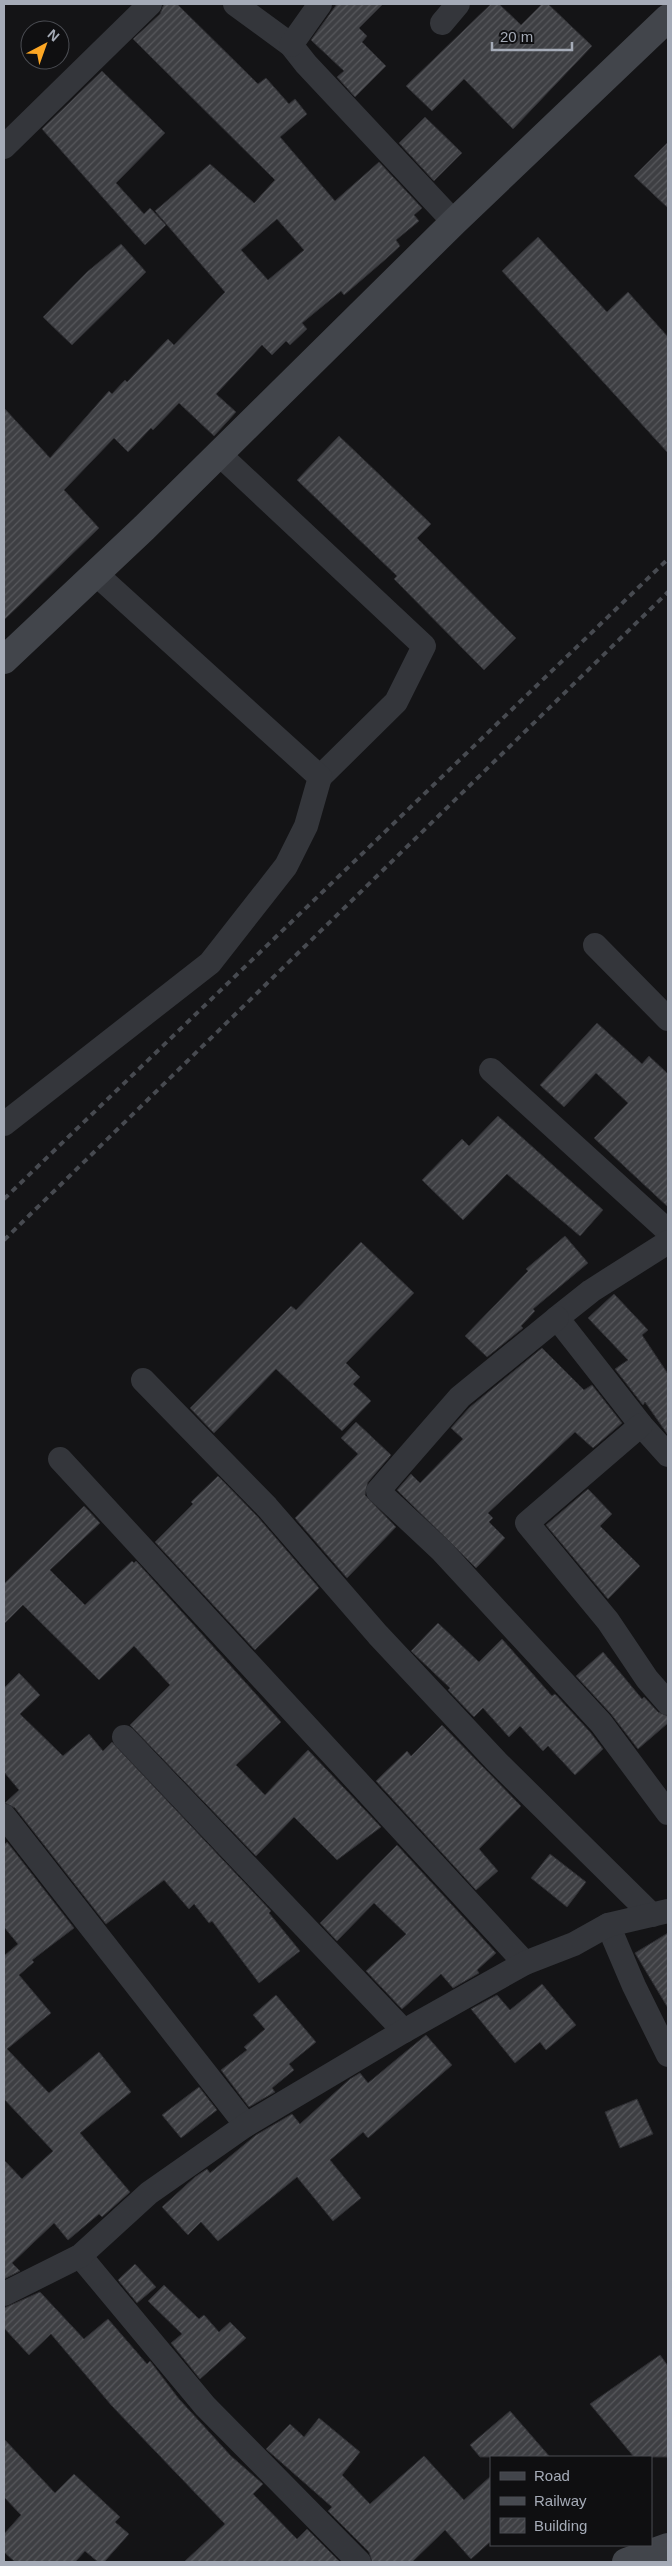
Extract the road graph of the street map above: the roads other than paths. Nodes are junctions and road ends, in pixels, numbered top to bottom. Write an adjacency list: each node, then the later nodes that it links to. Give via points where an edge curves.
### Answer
1 (150, 4): 8 (street)
2 (235, 4): 7 (street)
3 (320, 4): 7 (street)
4 (458, 4): 6 (street)
5 (668, 18): 9 (main road)
6 (442, 23)
7 (291, 45): 9 (street)
8 (4, 147)
9 (454, 222): 10 (main road)
10 (219, 454): 11 (main road); 13 (street, via 424,646 396,702)
11 (96, 574): 12 (main road); 13 (street)
12 (4, 660)
13 (320, 777): 17 (street, via 306,826 286,866 210,963)
14 (595, 945): 15 (street)
15 (668, 1019)
16 (491, 1070): 18 (street)
17 (4, 1124)
18 (668, 1231)
19 (668, 1242): 20 (street, via 592,1291)
20 (557, 1318): 22 (street); 27 (street, via 460,1397 378,1491 442,1550 601,1724)
21 (143, 1380): 29 (street, via 267,1507 378,1635 497,1762)
22 (641, 1425): 23 (street); 25 (street, via 527,1523 608,1621 646,1679)
23 (668, 1455)
24 (60, 1459): 31 (street)
25 (668, 1703)
26 (124, 1737): 32 (street)
27 (668, 1813)
28 (4, 1816): 34 (street)
29 (660, 1913): 30 (street)
30 (608, 1925): 31 (street, via 574,1944); 33 (street)
31 (525, 1963): 32 (street)
32 (404, 2031): 34 (street)
33 (668, 2055)
34 (246, 2125): 35 (street, via 149,2193)
35 (80, 2256): 36 (street); 38 (street, via 205,2406)
36 (4, 2294)
37 (668, 2547): 39 (main road)
38 (359, 2562)
39 (626, 2562)

